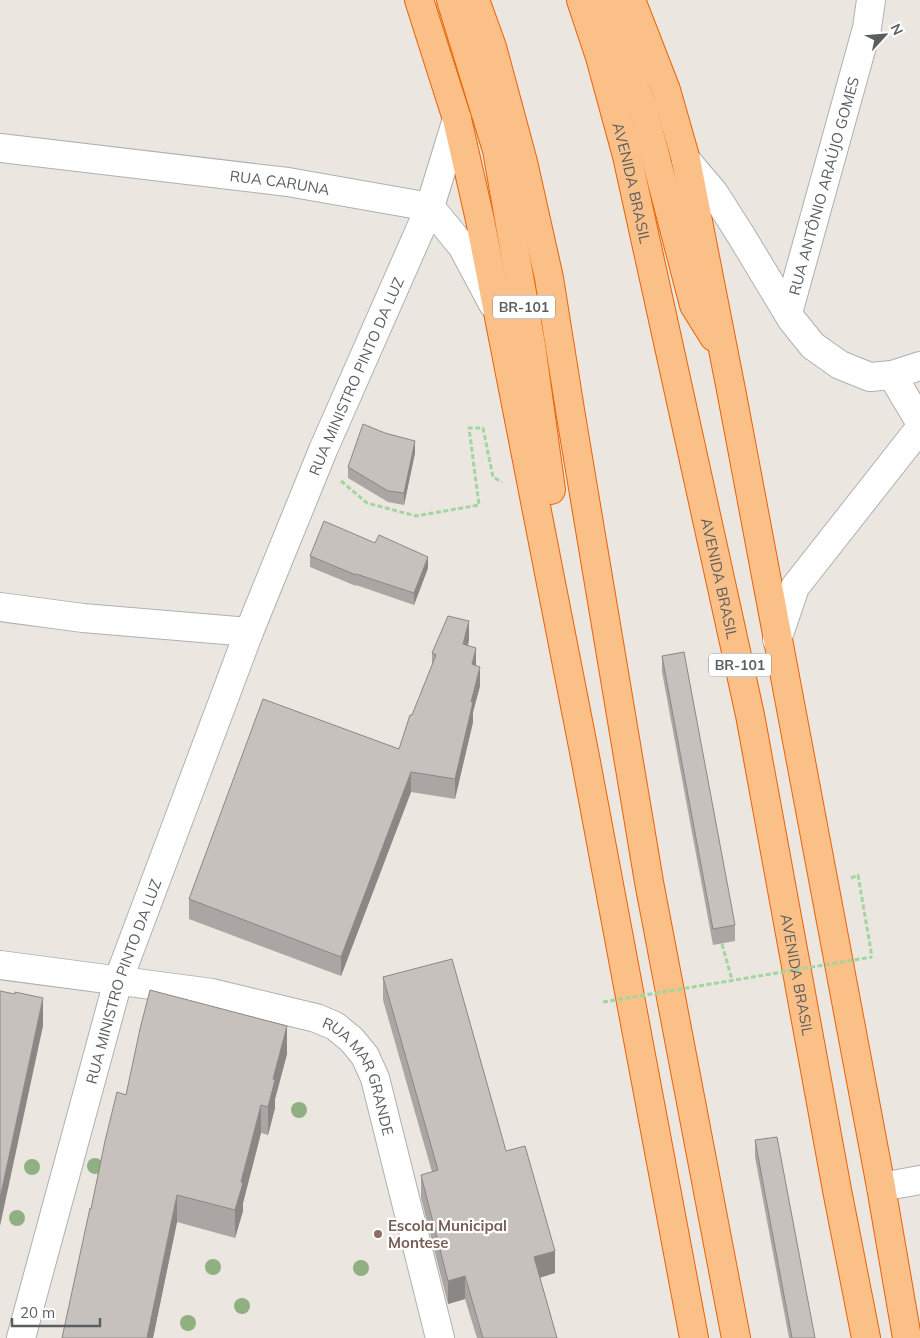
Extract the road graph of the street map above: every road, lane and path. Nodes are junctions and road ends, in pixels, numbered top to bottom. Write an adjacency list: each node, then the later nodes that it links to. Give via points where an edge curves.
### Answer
1 (419, 0): 8 (highway)
2 (451, 0): 22 (highway, BR-101, via 497,150 531,345 552,502)
3 (476, 0): 36 (highway, BR-101, via 523,162 549,278 648,873)
4 (581, 0): 37 (highway, AVENIDA BRASIL / BR-101, via 627,156 750,715)
5 (604, 0): 14 (highway, BR-101, via 643,109 694,305)
6 (631, 0): 10 (highway, via 666,90)
7 (870, 0): 12 (street, RUA ANTÔNIO ARAÚJO GOMES, via 867,28)
8 (457, 119): 11 (street, RUA MINISTRO PINTO DA LUZ); 13 (highway)
9 (0, 148): 11 (street, RUA CARUNA, via 288,182)
10 (686, 160): 12 (street, via 714,193); 14 (highway)
11 (430, 207): 13 (street, via 462,246); 19 (street, RUA MINISTRO PINTO DA LUZ)
12 (788, 313): 16 (street, via 813,346 840,365 870,376)
13 (500, 317): 20 (highway)
14 (724, 353): 24 (highway, BR-101)
15 (920, 366): 16 (street)
16 (892, 375): 17 (street)
17 (920, 422)
18 (920, 428): 24 (street, via 795,587)
19 (323, 450): 20 (path, via 342,483 367,503 416,516 479,504 469,428 483,428 492,477); 23 (street, RUA MINISTRO PINTO DA LUZ)
20 (536, 503): 22 (highway, BR-101)
21 (0, 607): 23 (street, via 83,618)
22 (558, 621): 35 (highway, BR-101)
23 (249, 632): 29 (street, RUA MINISTRO PINTO DA LUZ)
24 (777, 640): 32 (highway, BR-101)
25 (722, 944): 28 (path)
26 (872, 957): 28 (path, bridge)
27 (0, 965): 29 (street, RUA MAR GRANDE)
28 (732, 980): 30 (path, bridge)
29 (118, 981): 33 (street, RUA MINISTRO PINTO DA LUZ); 34 (street, RUA MAR GRANDE, via 212,993 308,1016 335,1026 352,1040 365,1056 375,1078)
30 (602, 1002)
31 (920, 1180): 32 (street)
32 (881, 1187): 38 (highway, BR-101)
33 (21, 1338)
34 (440, 1338)
35 (694, 1338)
36 (736, 1338)
37 (866, 1338)
38 (906, 1338)

